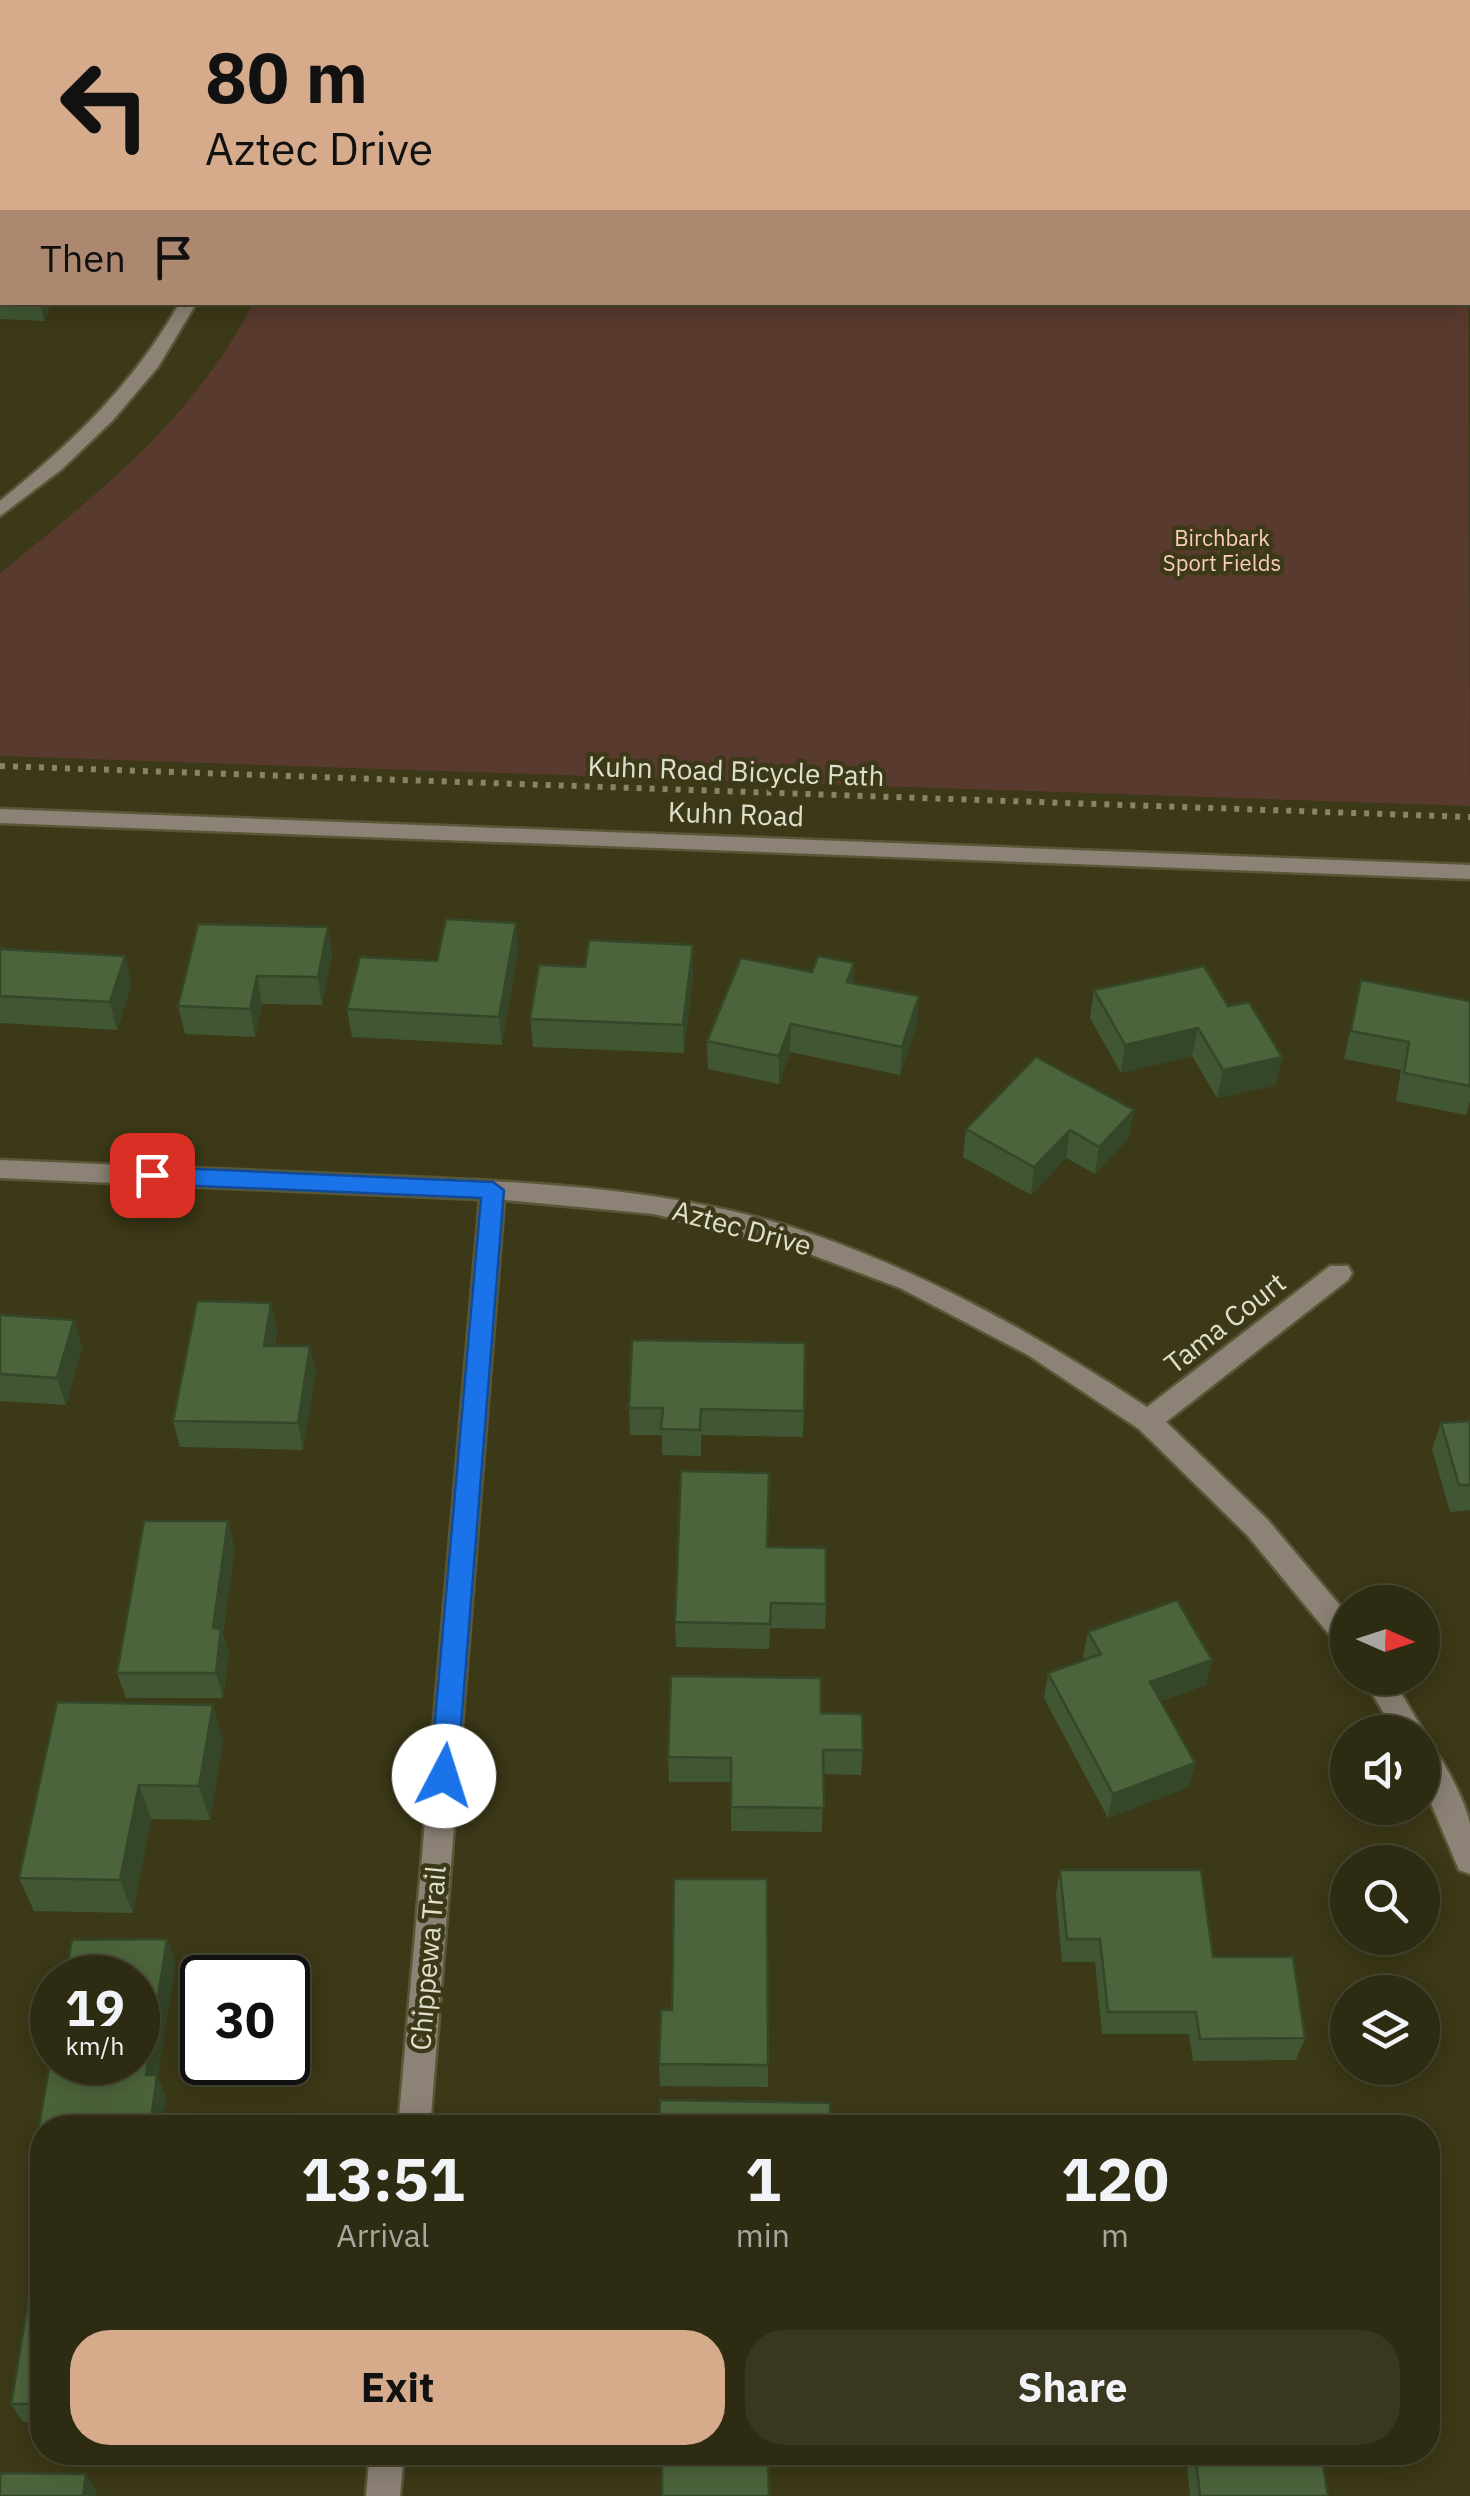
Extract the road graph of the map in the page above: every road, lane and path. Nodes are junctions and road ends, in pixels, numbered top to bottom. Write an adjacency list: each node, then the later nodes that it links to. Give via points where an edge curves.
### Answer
1 (188, 305): 2 (street, via 105,421)
2 (0, 510)
3 (0, 766): 5 (path, Kuhn Road Bicycle Path)
4 (0, 816): 6 (street, Kuhn Road)
5 (1470, 817)
6 (1470, 872)
7 (0, 1169): 8 (street, Aztec Drive)
8 (493, 1190): 10 (street, Aztec Drive, via 654,1205 803,1241 910,1281 1036,1348); 14 (street, Chippewa Trail)
9 (1339, 1273): 10 (street, Tama Court)
10 (1148, 1420): 11 (street, Aztec Drive, via 1257,1527)
11 (1330, 1614)
12 (1440, 1787): 13 (street)
13 (1470, 1860)
14 (415, 2115)
15 (385, 2465): 16 (street)
16 (383, 2496)

